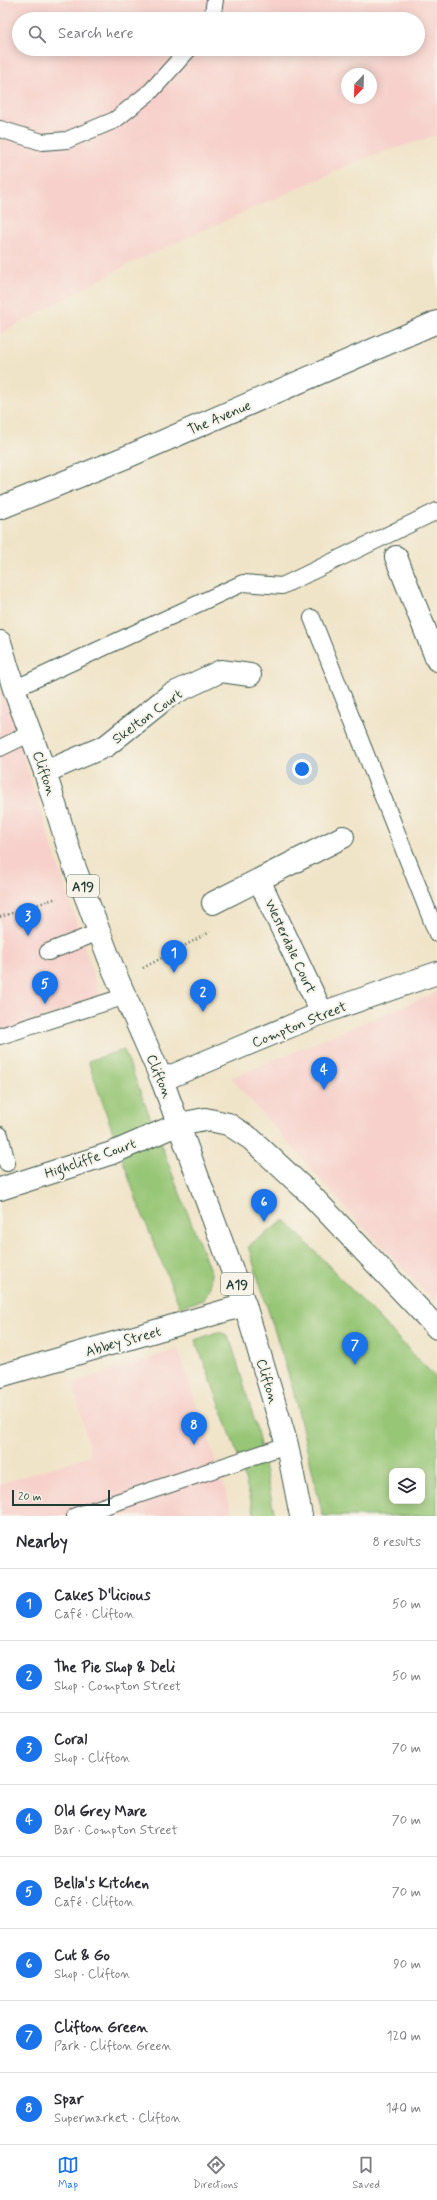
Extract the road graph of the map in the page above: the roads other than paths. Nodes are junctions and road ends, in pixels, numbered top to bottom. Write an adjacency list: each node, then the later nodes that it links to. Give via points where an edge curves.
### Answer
1 (215, 0): 2 (lane)
2 (213, 12)
3 (183, 56): 4 (lane, via 151,91 115,120 67,140 42,142)
4 (0, 129)
5 (437, 322): 6 (street, The Avenue, via 129,456)
6 (0, 508)
7 (437, 511): 13 (lane, via 282,586 243,583)
8 (396, 557): 11 (street)
9 (312, 618): 21 (lane)
10 (0, 642): 13 (street, Clifton / A19)
11 (437, 660)
12 (250, 675): 16 (street, Skelton Court, via 221,671 170,695 106,746)
13 (14, 689): 14 (street, Clifton / A19)
14 (31, 733): 15 (lane); 16 (street, Clifton / A19)
15 (0, 748)
16 (45, 772): 20 (street, Clifton / A19)
17 (343, 837): 18 (street)
18 (259, 880): 19 (street); 25 (street, Westerdale Court)
19 (213, 903)
20 (99, 932): 22 (lane); 24 (street, Clifton / A19)
21 (437, 934)
22 (48, 952)
23 (437, 973): 25 (street, Compton Street)
24 (122, 989): 26 (lane); 27 (street, Clifton / A19)
25 (322, 1013): 27 (street, Compton Street)
26 (0, 1036)
27 (162, 1080): 28 (street, Clifton / A19)
28 (179, 1124): 31 (street, Highcliffe Court, via 112,1153); 32 (street, Clifton / A19); 33 (street, Highcliffe Court, via 204,1119 228,1124 251,1139 310,1194)
29 (0, 1135): 30 (lane)
30 (7, 1163)
31 (0, 1189)
32 (245, 1305): 34 (street, Abbey Street); 35 (street, Clifton / A19)
33 (436, 1325)
34 (0, 1376)
35 (287, 1446): 36 (lane); 37 (street, Clifton / A19)
36 (75, 1516)
37 (301, 1516)

